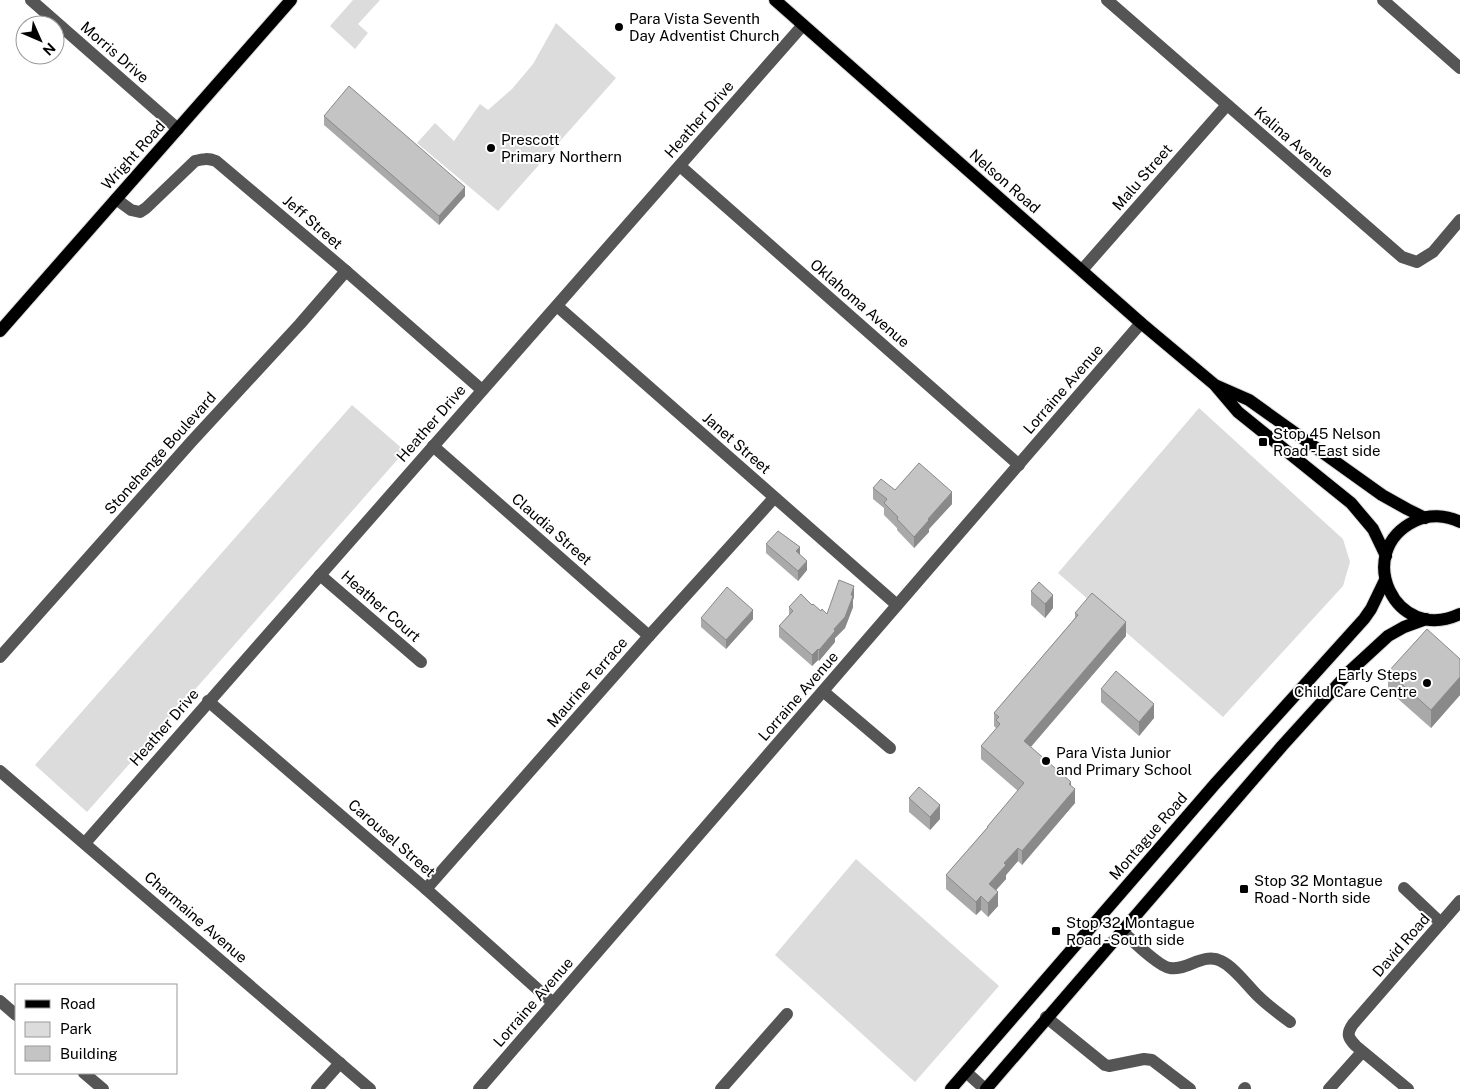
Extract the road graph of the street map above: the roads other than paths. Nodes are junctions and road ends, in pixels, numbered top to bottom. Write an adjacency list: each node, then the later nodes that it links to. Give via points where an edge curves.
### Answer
1 (291, 0): 9 (main road, Wright Road)
2 (775, 0): 6 (main road, Nelson Road)
3 (1107, 0): 8 (street, Kalina Avenue)
4 (1383, 0): 7 (street)
5 (33, 1): 9 (street, Morris Drive)
6 (803, 25): 10 (street, Heather Drive); 13 (main road, Nelson Road)
7 (1460, 68)
8 (1226, 105): 12 (street, Kalina Avenue, via 1402,258 1417,262 1433,252); 13 (street, Malu Street)
9 (178, 129): 11 (main road, Wright Road)
10 (680, 166): 15 (street, Heather Drive); 21 (street, Oklahoma Avenue)
11 (116, 199): 14 (street, Jeff Street, via 131,210 140,212 195,162 210,159); 17 (main road, Wright Road)
12 (1460, 220)
13 (1082, 270): 16 (main road, Nelson Road)
14 (346, 271): 19 (street, Jeff Street); 34 (street, Stonehenge Boulevard)
15 (557, 306): 19 (street, Heather Drive); 22 (street, Janet Street)
16 (1141, 323): 18 (main road, Nelson Road); 21 (street, Lorraine Avenue)
17 (0, 331)
18 (1215, 385): 25 (main road, Nelson Road, via 1249,400 1382,495); 27 (main road, Nelson Road, via 1238,412 1351,503 1373,529)
19 (482, 390): 20 (street, Heather Drive)
20 (433, 446): 28 (street, Heather Drive); 33 (street, Claudia Street)
21 (1019, 465): 30 (street, Lorraine Avenue)
22 (774, 498): 30 (street, Janet Street); 33 (street, Maurine Terrace)
23 (1460, 513): 24 (main road)
24 (1445, 517): 25 (main road); 26 (main road)
25 (1425, 518): 27 (main road, via 1400,531)
26 (1460, 522)
27 (1386, 556): 29 (main road)
28 (320, 575): 35 (street, Heather Court); 37 (street, Heather Drive)
29 (1385, 580): 32 (main road, via 1403,609 1417,618); 54 (main road, Montague Road, via 1364,619 1215,784)
30 (897, 605): 36 (street, Lorraine Avenue)
31 (1456, 618): 32 (main road)
32 (1426, 619): 45 (main road, via 1388,636 1350,671)
33 (649, 636): 42 (street, Maurine Terrace)
34 (0, 657)
35 (421, 662)
36 (824, 692): 38 (street); 47 (street, Lorraine Avenue)
37 (208, 701): 40 (street, Heather Drive); 42 (street, Carousel Street)
38 (890, 748)
39 (0, 772): 40 (street, Charmaine Avenue)
40 (84, 843): 53 (street, Charmaine Avenue)
41 (1404, 888): 44 (street)
42 (426, 889): 47 (street, Carousel Street)
43 (1460, 901): 44 (street, David Road)
44 (1441, 923): 52 (street, David Road, via 1348,1031 1351,1042)
45 (1122, 931): 50 (main road); 51 (street, via 1158,962 1170,968 1206,960 1222,961 1266,1004)
46 (0, 1001): 48 (street)
47 (553, 1002): 59 (street, Lorraine Avenue)
48 (15, 1014)
49 (787, 1014): 60 (street)
50 (1046, 1018): 62 (main road); 63 (street, via 1105,1065 1152,1060)
51 (1290, 1022)
52 (1362, 1052): 64 (street); 65 (street)
53 (340, 1063): 57 (street); 58 (street, Charmaine Avenue)
54 (966, 1072): 61 (main road, Montague Road); 62 (street)
55 (85, 1074): 56 (street)
56 (103, 1089)
57 (317, 1089)
58 (370, 1089)
59 (479, 1089)
60 (721, 1089)
61 (951, 1089)
62 (986, 1089)
63 (1190, 1089)
64 (1329, 1089)
65 (1408, 1089)

